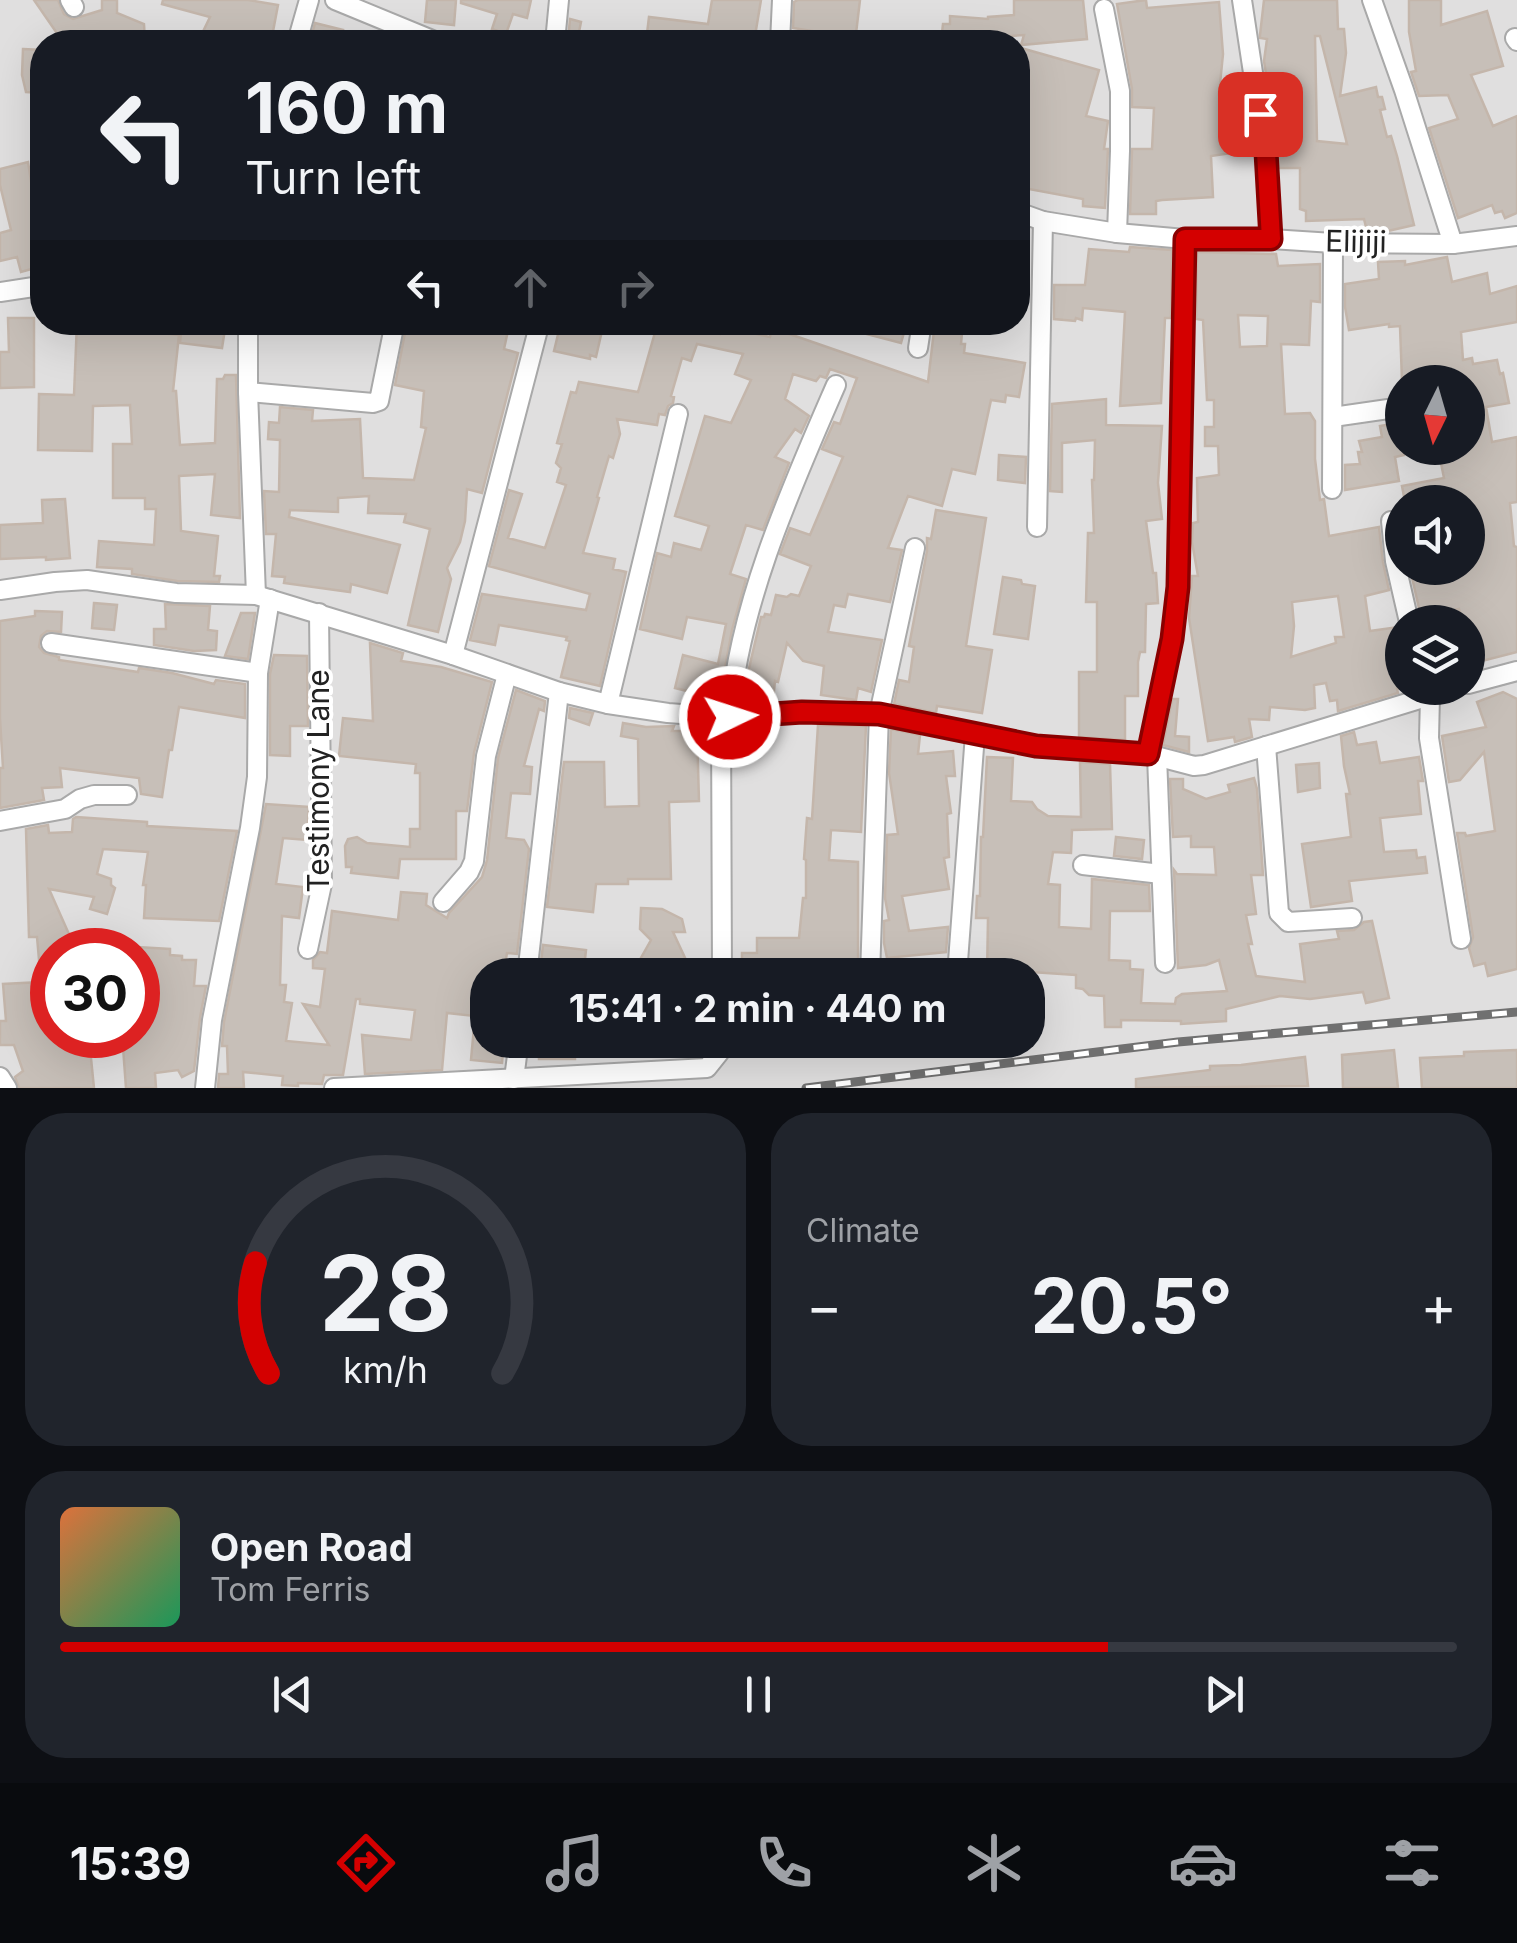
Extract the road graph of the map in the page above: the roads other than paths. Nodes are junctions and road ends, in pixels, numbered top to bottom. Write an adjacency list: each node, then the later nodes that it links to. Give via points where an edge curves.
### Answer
1 (310, 0): 8 (street)
2 (335, 0): 9 (street)
3 (559, 0): 10 (street)
4 (782, 0): 11 (street)
5 (1242, 0): 17 (street, via 1266,152)
6 (1372, 0): 19 (street)
7 (1104, 9): 14 (street, via 1120,92)
8 (301, 30)
9 (405, 30)
10 (556, 30)
11 (781, 30)
12 (1030, 216): 13 (street, Elijiji)
13 (1043, 221): 14 (street, Elijiji); 33 (street)
14 (1117, 232): 16 (street, Elijiji)
15 (1517, 236): 19 (street, Elijiji)
16 (1185, 239): 17 (street, Elijiji); 52 (street, via 1178,587)
17 (1271, 239): 18 (street, Elijiji)
18 (1333, 243): 19 (street, Elijiji); 31 (street)
19 (1453, 244)
20 (30, 288): 21 (street)
21 (0, 292)
22 (248, 335): 28 (street)
23 (392, 335): 28 (street, via 379,401)
24 (537, 335): 39 (street)
25 (920, 335): 26 (street)
26 (918, 348)
27 (836, 385): 49 (street, via 774,536)
28 (248, 392): 36 (street)
29 (1385, 409): 31 (street)
30 (678, 414): 45 (street)
31 (1333, 417): 32 (street)
32 (1332, 489)
33 (1037, 528)
34 (914, 548): 48 (street)
35 (0, 590): 36 (street, via 86,580 176,594)
36 (264, 597): 37 (street); 41 (street)
37 (319, 613): 39 (street); 60 (street, Testimony Lane, via 322,884)
38 (52, 643): 41 (street)
39 (453, 655): 42 (street)
40 (1517, 671): 43 (street)
41 (258, 673): 72 (street, via 257,777)
42 (507, 674): 44 (street); 57 (street, via 486,756 474,861)
43 (1485, 679)
44 (559, 692): 45 (street); 61 (street)
45 (608, 704): 49 (street)
46 (1389, 705): 51 (street)
47 (1428, 705): 59 (street)
48 (879, 714): 49 (street); 50 (street); 63 (street)
49 (726, 717): 62 (street)
50 (975, 734): 52 (street); 64 (street)
51 (1266, 746): 52 (street, via 1194,766); 58 (street, via 1279,913 1288,922)
52 (1152, 755): 56 (street)
53 (127, 796): 54 (street, via 94,795 65,809)
54 (0, 821)
55 (1083, 865): 56 (street)
56 (1162, 874): 65 (street)
57 (442, 902)
58 (1352, 918)
59 (1461, 938)
60 (308, 949)
61 (529, 958)
62 (722, 958)
63 (871, 958)
64 (958, 958)
65 (1165, 963)
66 (517, 1058): 69 (street)
67 (715, 1058): 70 (street)
68 (0, 1077): 71 (street)
69 (514, 1079): 70 (street); 73 (street)
70 (681, 1079)
71 (6, 1088)
72 (205, 1088)
73 (334, 1088)

